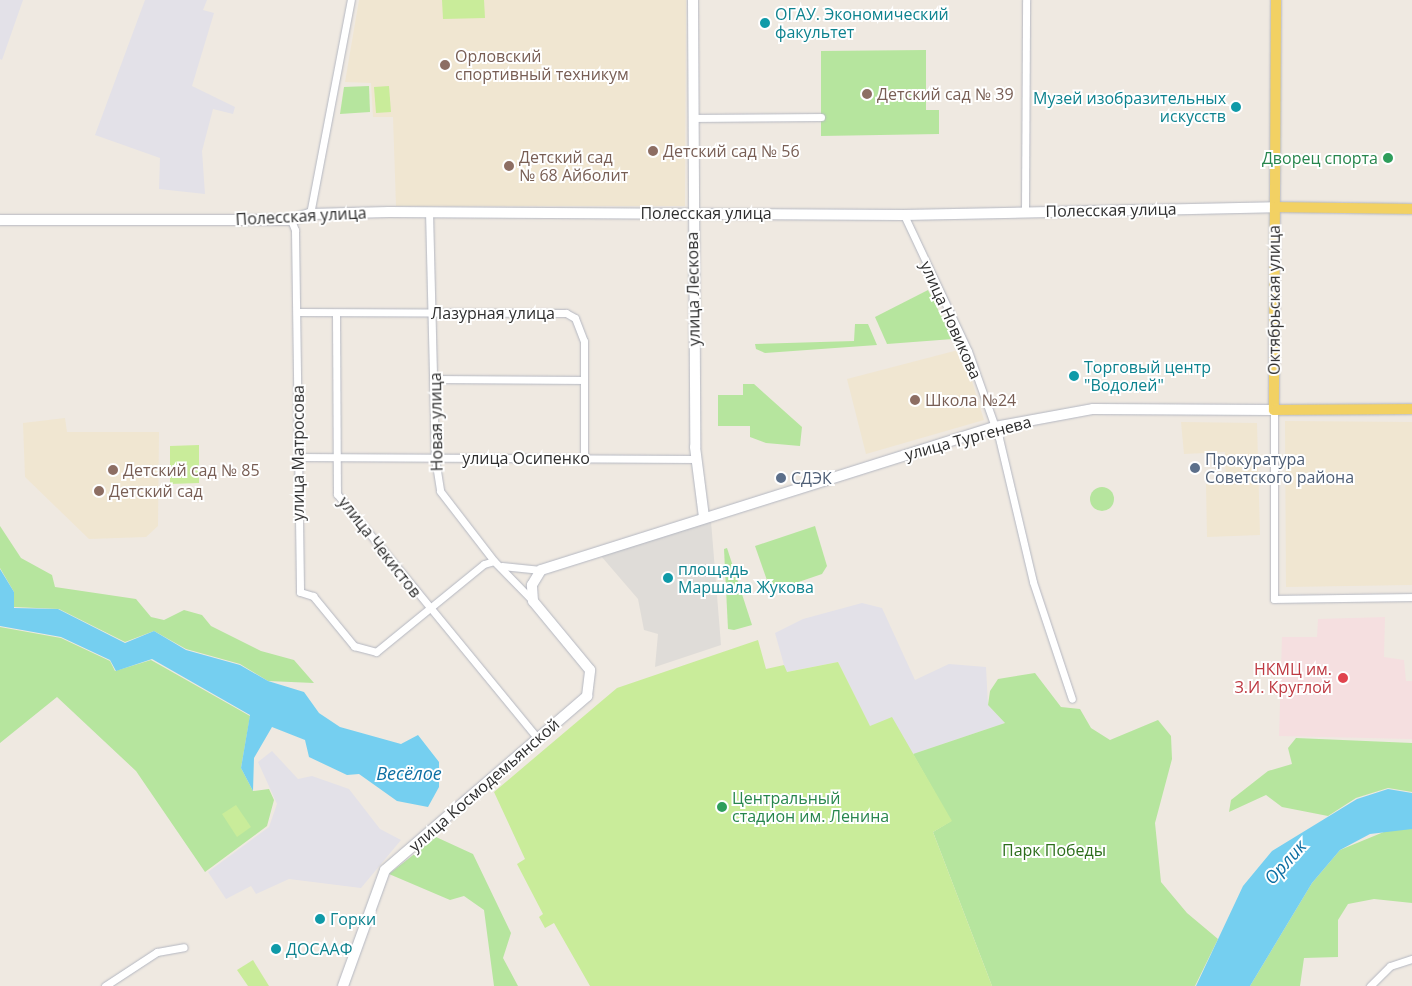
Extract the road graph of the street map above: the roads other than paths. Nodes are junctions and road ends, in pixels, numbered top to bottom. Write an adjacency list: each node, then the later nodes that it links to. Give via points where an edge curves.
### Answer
1 (351, 0): 12 (street)
2 (693, 0): 6 (main road, улица Лескова)
3 (1026, 0): 11 (street)
4 (1276, 0): 7 (main road, Октябрьская улица)
5 (821, 117): 6 (street)
6 (693, 118): 10 (main road, улица Лескова)
7 (1275, 207): 8 (main road, Полесская улица); 11 (main road, Полесская улица); 22 (main road, Октябрьская улица)
8 (1412, 209)
9 (429, 211): 10 (main road, Полесская улица); 12 (main road, Полесская улица); 18 (street, Новая улица)
10 (693, 212): 13 (main road, Полесская улица); 28 (main road, улица Лескова)
11 (1025, 212): 13 (main road, Полесская улица)
12 (310, 214): 15 (main road, Полесская улица)
13 (904, 215): 23 (street, улица Новикова, via 968,351)
14 (0, 220): 15 (main road, Полесская улица)
15 (291, 220): 16 (street, улица Матросова, via 295,230)
16 (297, 312): 17 (street, Лазурная улица); 24 (street, улица Матросова)
17 (336, 313): 18 (street, Лазурная улица); 25 (street, улица Чекистов)
18 (433, 314): 19 (street, Новая улица); 20 (street, Лазурная улица, via 566,313 576,318 583,332)
19 (436, 379): 20 (street); 26 (street, Новая улица)
20 (584, 380): 27 (street, Лазурная улица)
21 (1412, 409): 22 (main road, улица Тургенева)
22 (1274, 410): 23 (main road, улица Тургенева, via 1093,409); 33 (street, Октябрьская улица, via 1274,599)
23 (995, 427): 29 (main road, улица Тургенева); 37 (street, улица Новикова, via 1033,582)
24 (298, 456): 25 (street, улица Осипенко); 35 (street, улица Матросова, via 300,592 312,596 354,646 369,652 383,649)
25 (338, 457): 26 (street, улица Осипенко); 35 (street, улица Чекистов, via 337,494 344,507)
26 (435, 458): 27 (street, улица Осипенко); 30 (street, Новая улица, via 440,491)
27 (584, 458): 28 (street, улица Осипенко)
28 (695, 458): 29 (main road, улица Лескова)
29 (704, 518): 32 (main road, улица Тургенева)
30 (494, 561): 31 (street, Новая улица); 35 (street)
31 (501, 566): 32 (street); 34 (street, Новая улица)
32 (541, 570): 34 (main road, via 532,585)
33 (1412, 597)
34 (533, 601): 36 (main road, Новая улица, via 590,670)
35 (429, 609): 38 (street, улица Чекистов)
36 (587, 696): 38 (main road, улица Космодемьянской)
37 (1072, 699)
38 (538, 739): 42 (main road, улица Космодемьянской, via 381,875)
39 (184, 947): 41 (street, via 157,952)
40 (1412, 959): 43 (street, via 1398,962)
41 (105, 986)
42 (343, 986)
43 (1370, 986)

